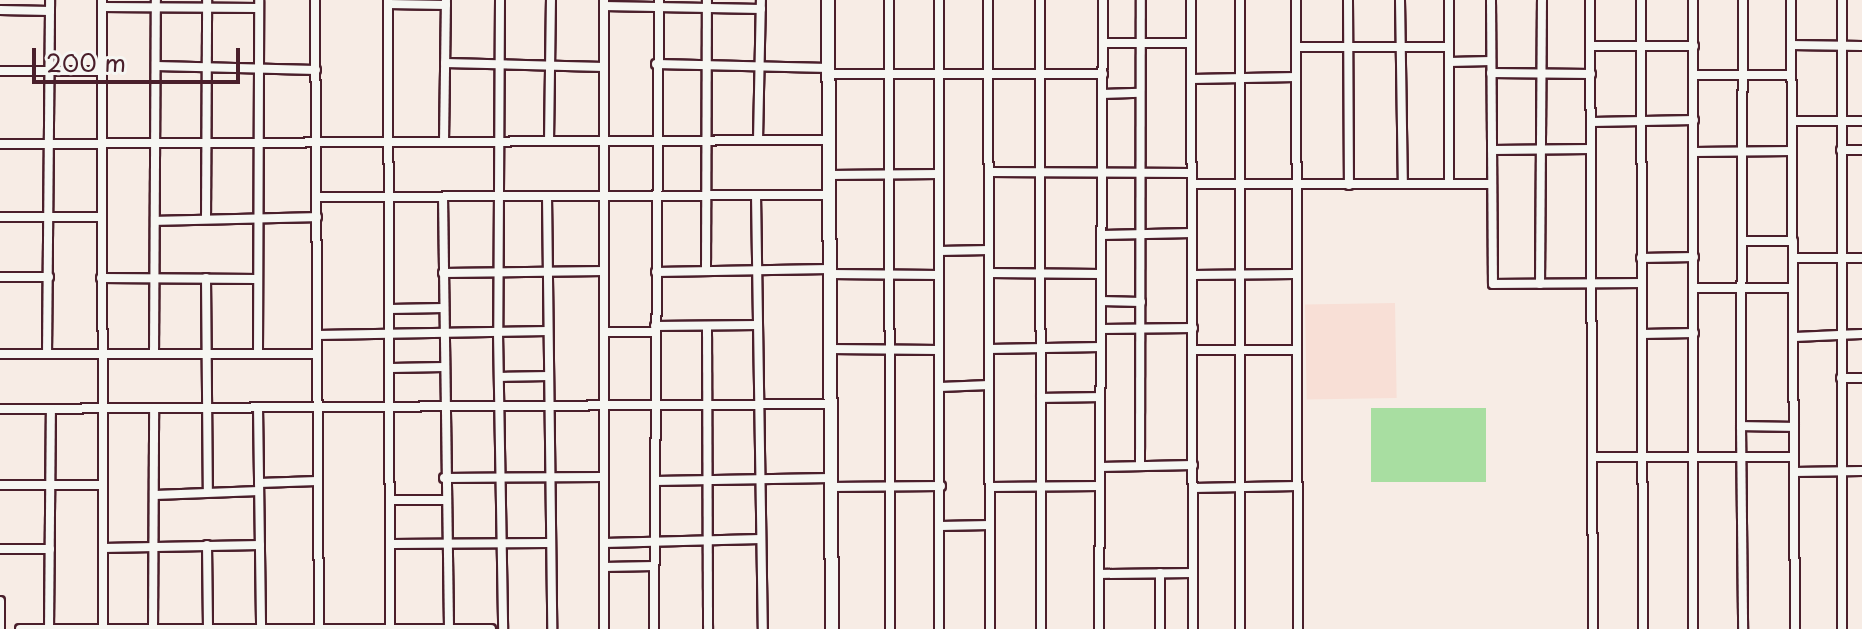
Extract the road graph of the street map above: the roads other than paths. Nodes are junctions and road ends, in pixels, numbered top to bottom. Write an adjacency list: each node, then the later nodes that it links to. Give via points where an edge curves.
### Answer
1 (50, 0): 37 (street)
2 (315, 0): 63 (street)
3 (500, 0): 55 (street)
4 (551, 0): 58 (street)
5 (828, 0): 67 (street)
6 (889, 0): 73 (street)
7 (939, 0): 68 (street)
8 (988, 0): 69 (street)
9 (1040, 0): 70 (street)
10 (1103, 0): 38 (street)
11 (1141, 0): 39 (street)
12 (1191, 0): 40 (street)
13 (1240, 0): 80 (street)
14 (1296, 0): 47 (street)
15 (1348, 0): 49 (street)
16 (1400, 0): 50 (street)
17 (1449, 0): 48 (street)
18 (1491, 0): 51 (street)
19 (1542, 0): 72 (street)
20 (1590, 0): 42 (street)
21 (1641, 0): 43 (street)
22 (1693, 0): 44 (street)
23 (1743, 0): 77 (street)
24 (1791, 0): 41 (street)
25 (1842, 0): 45 (street)
26 (388, 2): 27 (street); 99 (street)
27 (446, 2): 53 (street)
28 (102, 3): 31 (street); 66 (street)
29 (604, 3): 30 (street); 60 (street)
30 (659, 3): 34 (street); 54 (street)
31 (156, 4): 32 (street); 57 (street)
32 (207, 4): 33 (street); 59 (street)
33 (259, 4): 62 (street)
34 (707, 4): 35 (street); 56 (street)
35 (761, 4): 61 (street)
36 (0, 10): 37 (street)
37 (50, 11): 65 (street)
38 (1103, 43): 39 (street); 74 (street)
39 (1140, 43): 40 (street); 82 (street)
40 (1191, 43): 81 (street)
41 (1791, 45): 45 (street); 78 (street)
42 (1591, 46): 43 (street); 75 (street)
43 (1641, 46): 44 (street); 89 (street)
44 (1694, 46): 76 (street)
45 (1841, 46): 46 (street); 86 (street)
46 (1862, 46)
47 (1296, 47): 49 (street); 79 (street)
48 (1449, 47): 50 (street); 52 (street)
49 (1348, 48): 50 (street); 127 (street)
50 (1400, 48): 125 (street)
51 (1491, 61): 52 (street); 71 (street)
52 (1449, 62): 122 (street)
53 (445, 63): 55 (street); 100 (street)
54 (656, 64): 56 (street); 96 (street)
55 (500, 65): 58 (street); 93 (street)
56 (707, 65): 61 (street); 90 (street)
57 (156, 66): 59 (street); 103 (street)
58 (550, 66): 60 (street); 94 (street)
59 (206, 67): 62 (street); 104 (street)
60 (604, 67): 95 (street)
61 (759, 67): 67 (street); 91 (street)
62 (259, 69): 63 (street); 97 (street)
63 (316, 70): 98 (street)
64 (0, 71): 65 (street)
65 (50, 71): 66 (street); 101 (street)
66 (102, 71): 102 (street)
67 (829, 71): 73 (street); 92 (street)
68 (939, 73): 69 (street); 73 (street); 119 (street)
69 (988, 73): 70 (street); 114 (street)
70 (1041, 73): 74 (street); 115 (street)
71 (1491, 73): 72 (street); 108 (street)
72 (1541, 73): 75 (street); 106 (street)
73 (890, 74): 121 (street)
74 (1103, 74): 83 (street)
75 (1591, 74): 88 (street)
76 (1694, 75): 77 (street); 84 (street)
77 (1742, 75): 78 (street); 111 (street)
78 (1790, 75): 85 (street)
79 (1296, 77): 80 (street); 128 (street)
80 (1240, 78): 81 (street); 124 (street)
81 (1192, 79): 118 (street)
82 (1140, 93): 83 (street); 117 (street)
83 (1102, 94): 116 (street)
84 (1694, 120): 89 (street); 113 (street)
85 (1792, 121): 86 (street); 112 (street)
86 (1841, 121): 87 (street); 109 (street)
87 (1862, 121)
88 (1592, 122): 89 (street); 107 (street)
89 (1641, 122): 154 (street)
90 (707, 140): 91 (street); 96 (street); 135 (street)
91 (758, 140): 92 (street)
92 (829, 140): 120 (street)
93 (498, 141): 94 (street); 100 (street); 131 (street)
94 (549, 141): 95 (street)
95 (604, 141): 96 (street); 133 (street)
96 (656, 141): 134 (street)
97 (258, 142): 98 (street); 104 (street); 144 (street)
98 (316, 142): 99 (street); 136 (street)
99 (389, 142): 100 (street); 137 (street)
100 (444, 142)
101 (49, 143): 102 (street); 105 (street); 140 (street)
102 (102, 143): 103 (street); 141 (street)
103 (155, 143): 104 (street); 145 (street)
104 (206, 143): 143 (street)
105 (0, 144)
106 (1541, 149): 107 (street); 108 (street); 181 (street)
107 (1591, 149): 182 (street)
108 (1492, 150): 126 (street)
109 (1841, 150): 110 (street); 156 (street)
110 (1862, 150)
111 (1742, 151): 112 (street); 113 (street); 149 (street)
112 (1792, 151): 150 (street)
113 (1694, 152): 153 (street)
114 (989, 172): 115 (street); 151 (street)
115 (1041, 173): 116 (street); 164 (street)
116 (1102, 173): 117 (street); 148 (street)
117 (1140, 173): 118 (street); 147 (street)
118 (1192, 173): 123 (street)
119 (939, 174): 121 (street); 152 (street)
120 (829, 175): 121 (street); 130 (street)
121 (890, 175): 168 (street)
122 (1449, 183): 125 (street); 126 (street)
123 (1192, 184): 124 (street); 146 (street)
124 (1241, 184): 128 (street); 170 (street)
125 (1403, 184): 127 (street)
126 (1492, 184): 181 (street, via 1493,284)
127 (1349, 185): 128 (street)
128 (1295, 186): 171 (street)
129 (756, 195): 130 (street); 135 (street); 158 (street)
130 (830, 195): 161 (street)
131 (498, 196): 132 (street); 138 (street); 166 (street)
132 (547, 196): 133 (street); 162 (street)
133 (604, 196): 134 (street); 159 (street)
134 (656, 196): 135 (street); 163 (street)
135 (707, 196): 160 (street)
136 (316, 197): 137 (street); 142 (street)
137 (389, 197): 138 (street); 189 (street)
138 (443, 197): 165 (street)
139 (0, 217): 140 (street)
140 (49, 217): 141 (street); 175 (street)
141 (102, 217): 176 (street)
142 (317, 217): 144 (street); 204 (street)
143 (206, 218): 144 (street); 145 (street)
144 (258, 219): 179 (street)
145 (155, 221): 177 (street)
146 (1192, 233): 147 (street); 173 (street)
147 (1142, 234): 148 (street); 187 (street)
148 (1102, 235): 169 (street)
149 (1742, 241): 150 (street); 184 (street)
150 (1793, 241): 155 (street)
151 (989, 250): 152 (street); 167 (street)
152 (939, 251): 172 (street)
153 (1694, 257): 154 (street); 183 (street)
154 (1641, 258): 180 (street)
155 (1793, 258): 156 (street); 185 (street)
156 (1841, 258): 157 (street); 205 (street)
157 (1862, 258)
158 (757, 270): 160 (street); 161 (street); 190 (street)
159 (604, 271): 162 (street); 197 (street)
160 (706, 271): 163 (street)
161 (830, 271): 168 (street); 209 (street)
162 (548, 272): 166 (street); 196 (street)
163 (656, 272): 193 (street)
164 (1041, 272): 167 (street); 169 (street); 208 (street)
165 (443, 273): 166 (street); 188 (street)
166 (499, 273): 198 (street)
167 (989, 273): 210 (street)
168 (890, 274): 172 (street); 211 (street)
169 (1101, 274): 186 (street)
170 (1242, 274): 171 (street); 173 (street); 214 (street)
171 (1295, 274): 215 (street)
172 (939, 275): 212 (street)
173 (1193, 275): 192 (street)
174 (0, 277): 175 (street)
175 (49, 277): 217 (street)
176 (101, 278): 177 (street); 218 (street)
177 (154, 278): 178 (street); 219 (street)
178 (206, 278): 179 (street); 220 (street)
179 (258, 279): 221 (street)
180 (1641, 283): 182 (street); 202 (street)
181 (1540, 284): 182 (street)
182 (1593, 284): 251 (street)
183 (1694, 288): 184 (street); 199 (street)
184 (1742, 288): 185 (street); 249 (street)
185 (1793, 288): 206 (street)
186 (1101, 301): 187 (street); 194 (street)
187 (1141, 302): 195 (street)
188 (444, 308): 189 (street); 201 (street)
189 (390, 309): 200 (street)
190 (758, 325): 191 (street); 233 (street)
191 (707, 327): 193 (street); 238 (street)
192 (1193, 328): 195 (street); 213 (street)
193 (655, 329): 197 (street); 237 (street)
194 (1101, 329): 195 (street); 207 (street)
195 (1140, 330): 257 (street)
196 (548, 331): 198 (street); 225 (street)
197 (604, 332): 236 (street)
198 (498, 333): 201 (street); 226 (street)
199 (1694, 333): 202 (street); 253 (street)
200 (390, 334): 201 (street); 204 (street); 224 (street)
201 (444, 334): 223 (street)
202 (1642, 334): 252 (street)
203 (1862, 334): 205 (street)
204 (317, 335): 222 (street)
205 (1842, 335): 206 (street); 227 (street)
206 (1795, 337): 250 (street)
207 (1101, 347): 208 (street); 231 (street)
208 (1041, 348): 210 (street); 232 (street)
209 (830, 349): 211 (street); 234 (street)
210 (989, 349): 229 (street)
211 (890, 350): 212 (street); 274 (street)
212 (939, 350): 230 (street)
213 (1193, 350): 214 (street); 256 (street)
214 (1242, 350): 215 (street); 281 (street)
215 (1296, 350): 278 (street)
216 (0, 354): 217 (street)
217 (47, 354): 218 (street)
218 (101, 354): 219 (street); 247 (street)
219 (154, 354): 220 (street)
220 (206, 354): 221 (street); 244 (street)
221 (258, 354): 222 (street)
222 (317, 354): 239 (street)
223 (444, 367): 224 (street); 241 (street)
224 (391, 368): 240 (street)
225 (549, 376): 226 (street); 235 (street)
226 (499, 377): 242 (street)
227 (1841, 378): 228 (street); 261 (street)
228 (1862, 378)
229 (989, 385): 230 (street); 280 (street)
230 (940, 387): 275 (street)
231 (1100, 397): 232 (street); 258 (street)
232 (1041, 398): 276 (street)
233 (758, 404): 234 (street); 238 (street); 266 (street)
234 (831, 404): 270 (street)
235 (549, 405): 236 (street); 242 (street); 265 (street)
236 (604, 405): 237 (street); 262 (street)
237 (656, 405): 238 (street); 268 (street)
238 (707, 405): 269 (street)
239 (317, 406): 240 (street); 243 (street); 267 (street)
240 (391, 406): 241 (street); 285 (street)
241 (444, 406): 242 (street); 263 (street)
242 (499, 406): 264 (street)
243 (258, 407): 244 (street); 279 (street)
244 (206, 408): 248 (street); 283 (street)
245 (0, 409): 246 (street)
246 (51, 409): 247 (street); 271 (street)
247 (101, 409): 248 (street); 273 (street)
248 (154, 409): 284 (street)
249 (1741, 426): 250 (street); 254 (street)
250 (1794, 427): 255 (street)
251 (1593, 457): 252 (street); 343 (street)
252 (1643, 457): 253 (street); 344 (street)
253 (1695, 457): 254 (street); 345 (street)
254 (1741, 457): 255 (street); 346 (street)
255 (1794, 457): 260 (street)
256 (1193, 465): 257 (street); 282 (street)
257 (1140, 466): 258 (street)
258 (1100, 467): 277 (street)
259 (1862, 471): 261 (street)
260 (1794, 472): 261 (street); 347 (street)
261 (1841, 472): 348 (street)
262 (604, 477): 265 (street); 292 (street)
263 (444, 478): 264 (street); 286 (street)
264 (499, 478): 265 (street); 296 (street)
265 (549, 478): 291 (street)
266 (761, 480): 269 (street); 270 (street); 289 (street)
267 (317, 481): 279 (street); 319 (street)
268 (655, 481): 269 (street); 293 (street)
269 (708, 482): 290 (street)
270 (831, 482): 274 (street); 333 (street)
271 (50, 484): 272 (street); 273 (street); 302 (street)
272 (0, 485)
273 (101, 485): 300 (street)
274 (890, 486): 275 (street); 334 (street)
275 (941, 486): 288 (street)
276 (1041, 486): 277 (street); 280 (street); 337 (street)
277 (1100, 486): 307 (street)
278 (1297, 486): 281 (street); 342 (street)
279 (259, 487): 283 (street); 298 (street)
280 (990, 487): 287 (street)
281 (1242, 487): 282 (street); 341 (street)
282 (1193, 488): 306 (street)
283 (208, 490): 284 (street)
284 (155, 495): 299 (street)
285 (392, 500): 286 (street); 294 (street)
286 (444, 500): 295 (street)
287 (990, 525): 288 (street); 336 (street)
288 (940, 526): 335 (street)
289 (761, 539): 290 (street); 332 (street)
290 (708, 541): 293 (street); 331 (street)
291 (550, 543): 296 (street); 328 (street)
292 (604, 543): 293 (street); 304 (street)
293 (655, 543): 303 (street)
294 (392, 544): 295 (street); 320 (street)
295 (445, 544): 296 (street); 321 (street)
296 (499, 544): 327 (street)
297 (207, 545): 298 (street); 299 (street); 316 (street)
298 (260, 545): 318 (street)
299 (155, 546): 300 (street); 314 (street)
300 (103, 548): 309 (street)
301 (0, 549): 302 (street)
302 (50, 549): 311 (street)
303 (654, 566): 304 (street); 330 (street)
304 (604, 567): 329 (street)
305 (1160, 573): 306 (street); 307 (street); 339 (street)
306 (1193, 573): 340 (street)
307 (1099, 574): 338 (street)
308 (0, 601): 322 (street)
309 (103, 626): 312 (street); 313 (street)
310 (29, 628): 311 (street); 323 (street)
311 (49, 628): 312 (street)
312 (85, 628)
313 (135, 628): 314 (street)
314 (153, 628): 315 (street)
315 (189, 628): 316 (street)
316 (208, 628): 317 (street)
317 (239, 628): 318 (street)
318 (261, 628): 324 (street)
319 (319, 628): 324 (street); 325 (street)
320 (397, 628): 321 (street); 325 (street)
321 (449, 628): 326 (street)
322 (0, 629)
323 (20, 629)
324 (305, 629)
325 (345, 629)
326 (491, 629)
327 (503, 629)
328 (552, 629)
329 (604, 629)
330 (654, 629)
331 (708, 629)
332 (763, 629)
333 (832, 629)
334 (890, 629)
335 (939, 629)
336 (990, 629)
337 (1041, 629)
338 (1099, 629)
339 (1160, 629)
340 (1193, 629)
341 (1240, 629)
342 (1298, 629)
343 (1593, 629)
344 (1643, 629)
345 (1693, 629)
346 (1743, 629)
347 (1795, 629)
348 (1842, 629)

